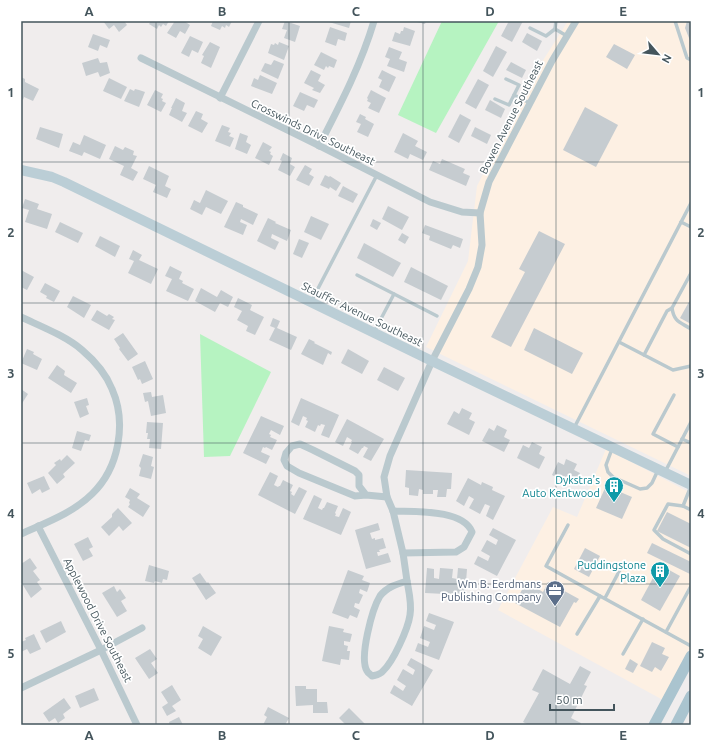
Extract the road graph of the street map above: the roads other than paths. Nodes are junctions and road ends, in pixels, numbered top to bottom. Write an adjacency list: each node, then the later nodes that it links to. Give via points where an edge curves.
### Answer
1 (259, 21): 13 (street)
2 (374, 21): 16 (street, via 354,76)
3 (556, 21): 7 (lane)
4 (576, 21): 8 (street, Bowen Avenue Southeast)
5 (675, 21): 10 (lane, via 687,58)
6 (530, 28): 7 (lane, via 546,36)
7 (555, 29): 8 (lane)
8 (567, 36): 15 (street, Bowen Avenue Southeast)
9 (141, 58): 13 (street, Crosswinds Drive Southeast)
10 (691, 60)
11 (506, 79): 12 (lane, via 519,85)
12 (514, 95): 14 (lane, via 509,105); 15 (lane)
13 (220, 98): 16 (street, Crosswinds Drive Southeast)
14 (494, 99)
15 (530, 103): 20 (street, Bowen Avenue Southeast, via 490,182)
16 (319, 146): 18 (street, Crosswinds Drive Southeast)
17 (21, 170): 26 (street, Stauffer Avenue Southeast, via 64,182)
18 (377, 175): 20 (street, Crosswinds Drive Southeast, via 430,202 462,212); 26 (lane)
19 (691, 203): 21 (lane)
20 (480, 213): 34 (street, Bowen Avenue Southeast, via 482,245 478,267)
21 (681, 222): 22 (lane); 32 (lane)
22 (691, 227)
23 (691, 273): 27 (lane)
24 (357, 275): 25 (lane)
25 (394, 294): 29 (lane); 31 (lane)
26 (310, 302): 31 (street, Stauffer Avenue Southeast)
27 (672, 308): 30 (lane, via 674,318); 33 (lane, via 667,312)
28 (21, 316): 51 (street, via 78,347 100,368 114,394 120,424 112,462 104,480 93,494 70,511)
29 (437, 316)
30 (691, 329)
31 (374, 333): 34 (street, Stauffer Avenue Southeast)
32 (619, 342): 33 (lane); 38 (lane)
33 (644, 355): 35 (lane, via 673,370)
34 (432, 361): 38 (street, Stauffer Avenue Southeast); 46 (street, Bowen Avenue Southeast, via 390,456 384,477)
35 (691, 366)
36 (674, 395): 41 (lane, via 653,434)
37 (691, 422): 39 (lane)
38 (574, 429): 42 (street, Stauffer Avenue Southeast)
39 (682, 439): 40 (lane); 41 (lane)
40 (691, 443)
41 (678, 446): 43 (lane)
42 (612, 448): 43 (street, Stauffer Avenue Southeast); 43 (lane, via 606,465 613,477 640,489 646,488)
43 (662, 471): 44 (street, Stauffer Avenue Southeast)
44 (691, 485): 47 (lane)
45 (366, 495): 45 (street, via 355,496 299,473 287,466 284,460 286,453 292,446 300,444 355,471 359,475 359,486); 46 (street)
46 (387, 497): 49 (street, Bowen Avenue Southeast)
47 (683, 506): 48 (lane); 54 (lane, via 668,504 654,530 663,539)
48 (691, 510)
49 (393, 511): 53 (street, Bowen Avenue Southeast); 53 (street, via 446,514 470,525 472,532 464,547 456,552)
50 (568, 525): 58 (lane, via 546,566)
51 (38, 526): 52 (street); 65 (street, Applewood Drive Southeast)
52 (21, 534)
53 (403, 553): 56 (street, Bowen Avenue Southeast)
54 (691, 554)
55 (622, 566): 59 (lane)
56 (407, 581): 56 (street, Bowen Avenue Southeast, via 410,616 402,639 383,671 372,676 367,672 365,652 375,608 386,590)
57 (691, 586): 62 (lane)
58 (600, 596): 59 (lane); 63 (lane)
59 (605, 598): 60 (lane)
60 (643, 619): 62 (lane); 66 (lane)
61 (142, 628): 65 (street)
62 (666, 632): 64 (lane)
63 (577, 634)
64 (691, 646)
65 (101, 650): 69 (street); 72 (street, Applewood Drive Southeast)
66 (623, 654)
67 (691, 656): 68 (main road)
68 (680, 676): 70 (main road, via 684,692); 71 (main road)
69 (21, 688)
70 (691, 697): 75 (main road)
71 (661, 712): 73 (main road); 74 (main road, via 667,716)
72 (137, 725)
73 (654, 725)
74 (671, 725)
75 (676, 725)

